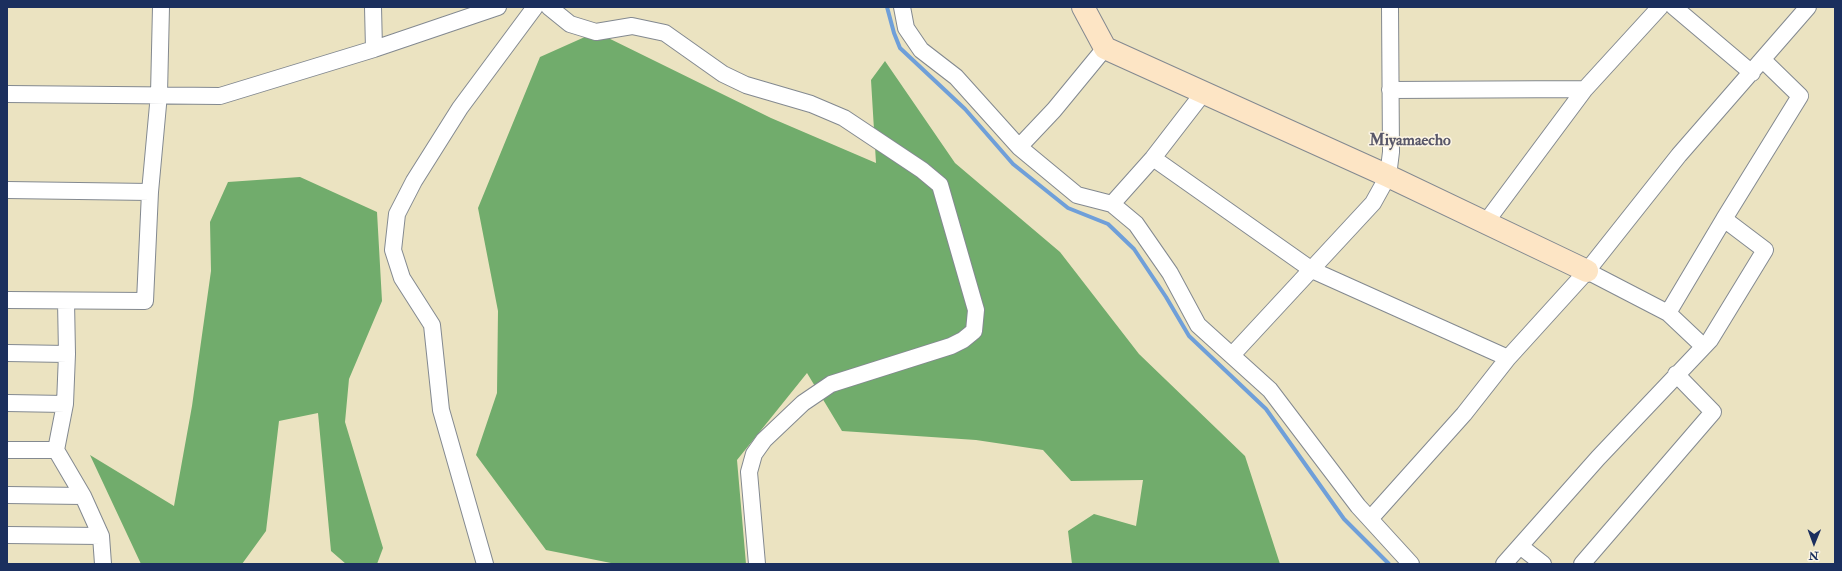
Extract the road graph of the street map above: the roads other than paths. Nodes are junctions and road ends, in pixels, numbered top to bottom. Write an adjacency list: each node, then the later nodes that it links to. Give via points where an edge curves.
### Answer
1 (161, 7): 20 (street)
2 (373, 7): 13 (street)
3 (498, 7): 13 (street)
4 (535, 7): 51 (street, via 460,108 414,181 397,214 393,250 402,278 432,325 441,410)
5 (550, 7): 52 (street, via 570,24 596,32 632,26 665,34 723,74 746,85 811,104 844,118 940,185 976,310 974,330 951,346 831,384 803,403 764,440 754,454 749,472)
6 (902, 7): 21 (street, via 906,28 921,50 956,76)
7 (1083, 7): 12 (street)
8 (1390, 7): 17 (street)
9 (1660, 7): 16 (street)
10 (1674, 7): 15 (street)
11 (1808, 7): 14 (street)
12 (1105, 48): 18 (street); 21 (street, via 1054,110)
13 (374, 49): 20 (street, via 220,96)
14 (1763, 60): 15 (street); 27 (street, via 1800,96)
15 (1752, 73): 30 (street, via 1679,155)
16 (1585, 89): 17 (street); 28 (street)
17 (1390, 90): 23 (street, via 1391,152)
18 (1204, 92): 22 (street); 23 (street)
19 (7, 94): 20 (street)
20 (160, 94): 25 (street)
21 (1019, 147): 26 (street, via 1076,195)
22 (1153, 158): 26 (street); 29 (street)
23 (1388, 176): 28 (street); 29 (street, via 1373,203)
24 (7, 190): 25 (street)
25 (150, 192): 32 (street, via 145,301)
26 (1112, 204): 37 (street, via 1136,224 1170,273 1198,325)
27 (1724, 219): 33 (street); 34 (street, via 1765,250 1710,340)
28 (1486, 222): 30 (street)
29 (1312, 270): 37 (street); 38 (street)
30 (1587, 270): 33 (street); 38 (street)
31 (7, 300): 32 (street)
32 (66, 300): 36 (street)
33 (1668, 313): 34 (street)
34 (1703, 346): 39 (street)
35 (7, 353): 36 (street)
36 (67, 354): 41 (street)
37 (1233, 354): 46 (street, via 1270,390)
38 (1508, 358): 46 (street, via 1464,414)
39 (1676, 374): 49 (street); 56 (street, via 1713,412)
40 (7, 402): 41 (street)
41 (65, 404): 43 (street)
42 (7, 450): 43 (street)
43 (56, 450): 45 (street)
44 (7, 495): 45 (street)
45 (83, 496): 48 (street)
46 (1370, 519): 53 (street)
47 (7, 535): 48 (street)
48 (101, 536): 50 (street)
49 (1520, 546): 54 (street); 55 (street)
50 (103, 564)
51 (485, 564)
52 (757, 564)
53 (1411, 564)
54 (1504, 564)
55 (1543, 564)
56 (1582, 564)

